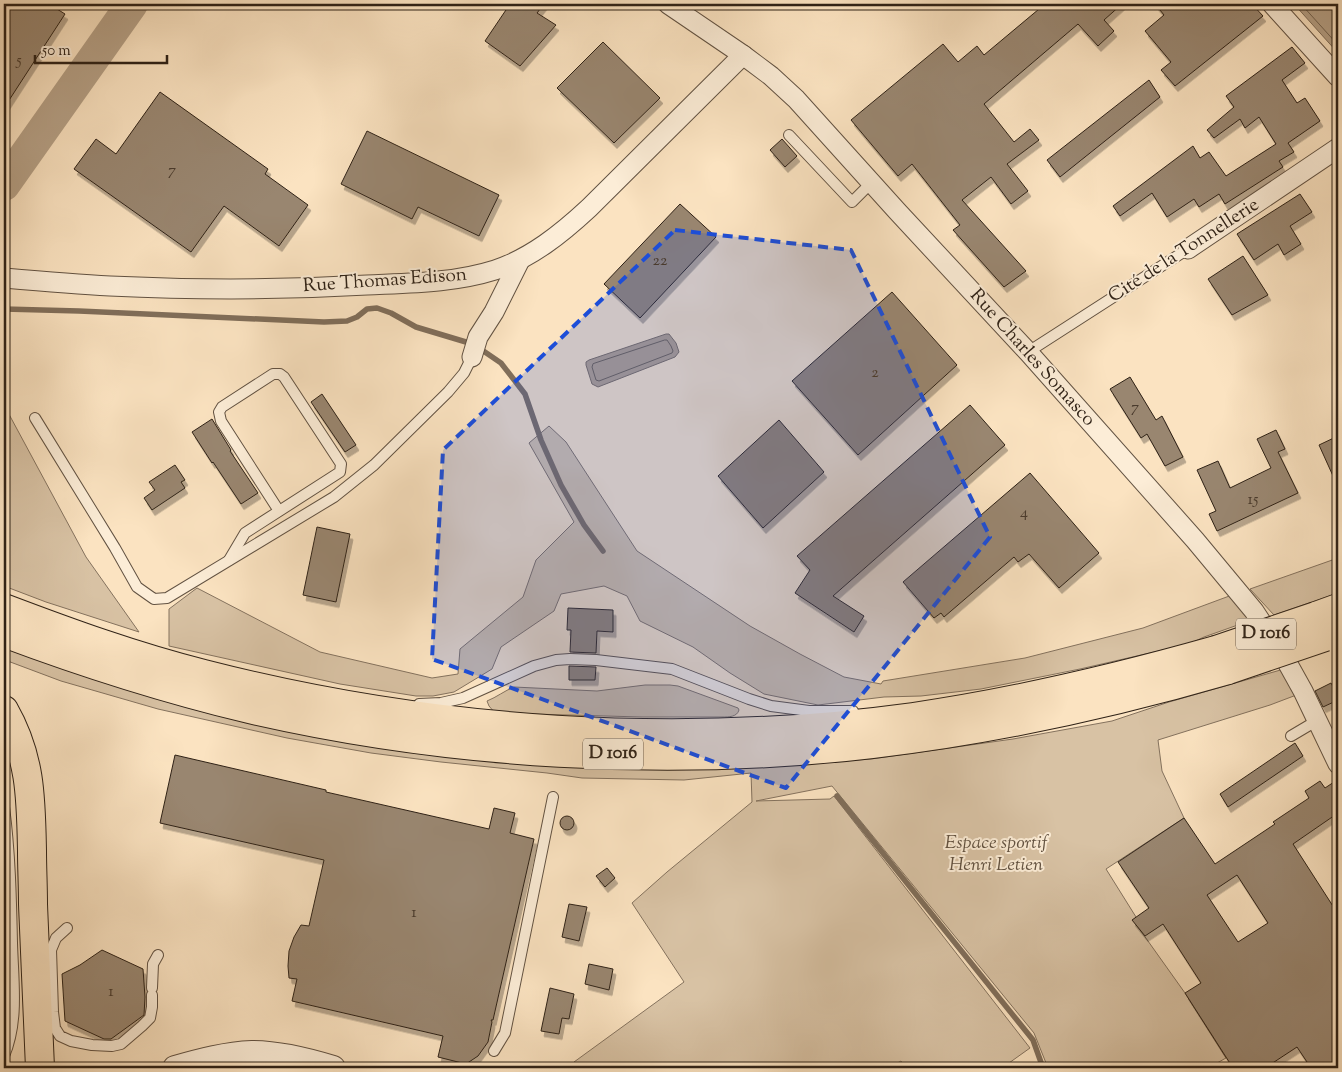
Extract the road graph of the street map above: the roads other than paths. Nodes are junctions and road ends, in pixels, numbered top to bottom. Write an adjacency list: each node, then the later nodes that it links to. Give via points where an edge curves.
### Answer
1 (668, 4): 3 (street, Rue Charles Somasco)
2 (1272, 4): 4 (street)
3 (743, 55): 7 (street, Rue Charles Somasco, via 796,99); 9 (street, Rue Thomas Edison, via 589,208 557,236)
4 (1338, 77)
5 (789, 135): 7 (lane, via 852,202)
6 (1338, 148): 8 (street, Cité de la Tonnellerie)
7 (871, 182): 11 (street, Rue Charles Somasco)
8 (1188, 249): 11 (lane, Cité de la Tonnellerie)
9 (520, 260): 10 (street, Rue Thomas Edison, via 487,272 449,280 331,287 196,289); 12 (street, via 478,337)
10 (4, 278)
11 (1028, 352): 23 (street, Rue Charles Somasco, via 1244,598 1283,655)
12 (472, 357): 15 (lane, via 448,392 374,465 312,514)
13 (35, 418): 15 (lane, via 137,587 154,599 167,598)
14 (279, 511): 14 (lane, via 340,472 341,464 284,377 273,374 219,412 221,421); 15 (lane, via 245,534)
15 (229, 561)
16 (4, 608): 20 (highway, D 1016, via 86,639 168,664)
17 (1329, 623): 19 (highway, D 1016, bridge)
18 (4, 633): 19 (highway, D 1016, via 153,684 289,717 441,742 605,754 752,754 888,742 989,727 1149,692)
19 (1222, 660): 22 (highway, D 1016)
20 (333, 703): 22 (highway, D 1016, via 500,725 670,733 835,725); 22 (lane, via 453,701 534,666 570,659 672,669 771,706 810,711)
21 (4, 710): 35 (highway, via 22,751 31,803)
22 (952, 711)
23 (1318, 720): 24 (lane); 25 (street, Rue Charles Somasco)
24 (1291, 736)
25 (1338, 764)
26 (554, 797): 32 (lane, via 505,1033)
27 (4, 807): 30 (lane, via 15,1008)
28 (67, 928): 29 (lane, via 56,938 52,950 53,1012 55,1028 60,1036 71,1041 112,1046 120,1044 142,1026 150,1018 153,964)
29 (158, 955)
30 (12, 1025): 31 (lane); 33 (lane)
31 (4, 1039)
32 (494, 1051)
33 (4, 1056)
34 (233, 1061): 36 (street, via 206,1060); 37 (street, via 265,1054)
35 (40, 1068)
36 (175, 1068)
37 (333, 1068)

